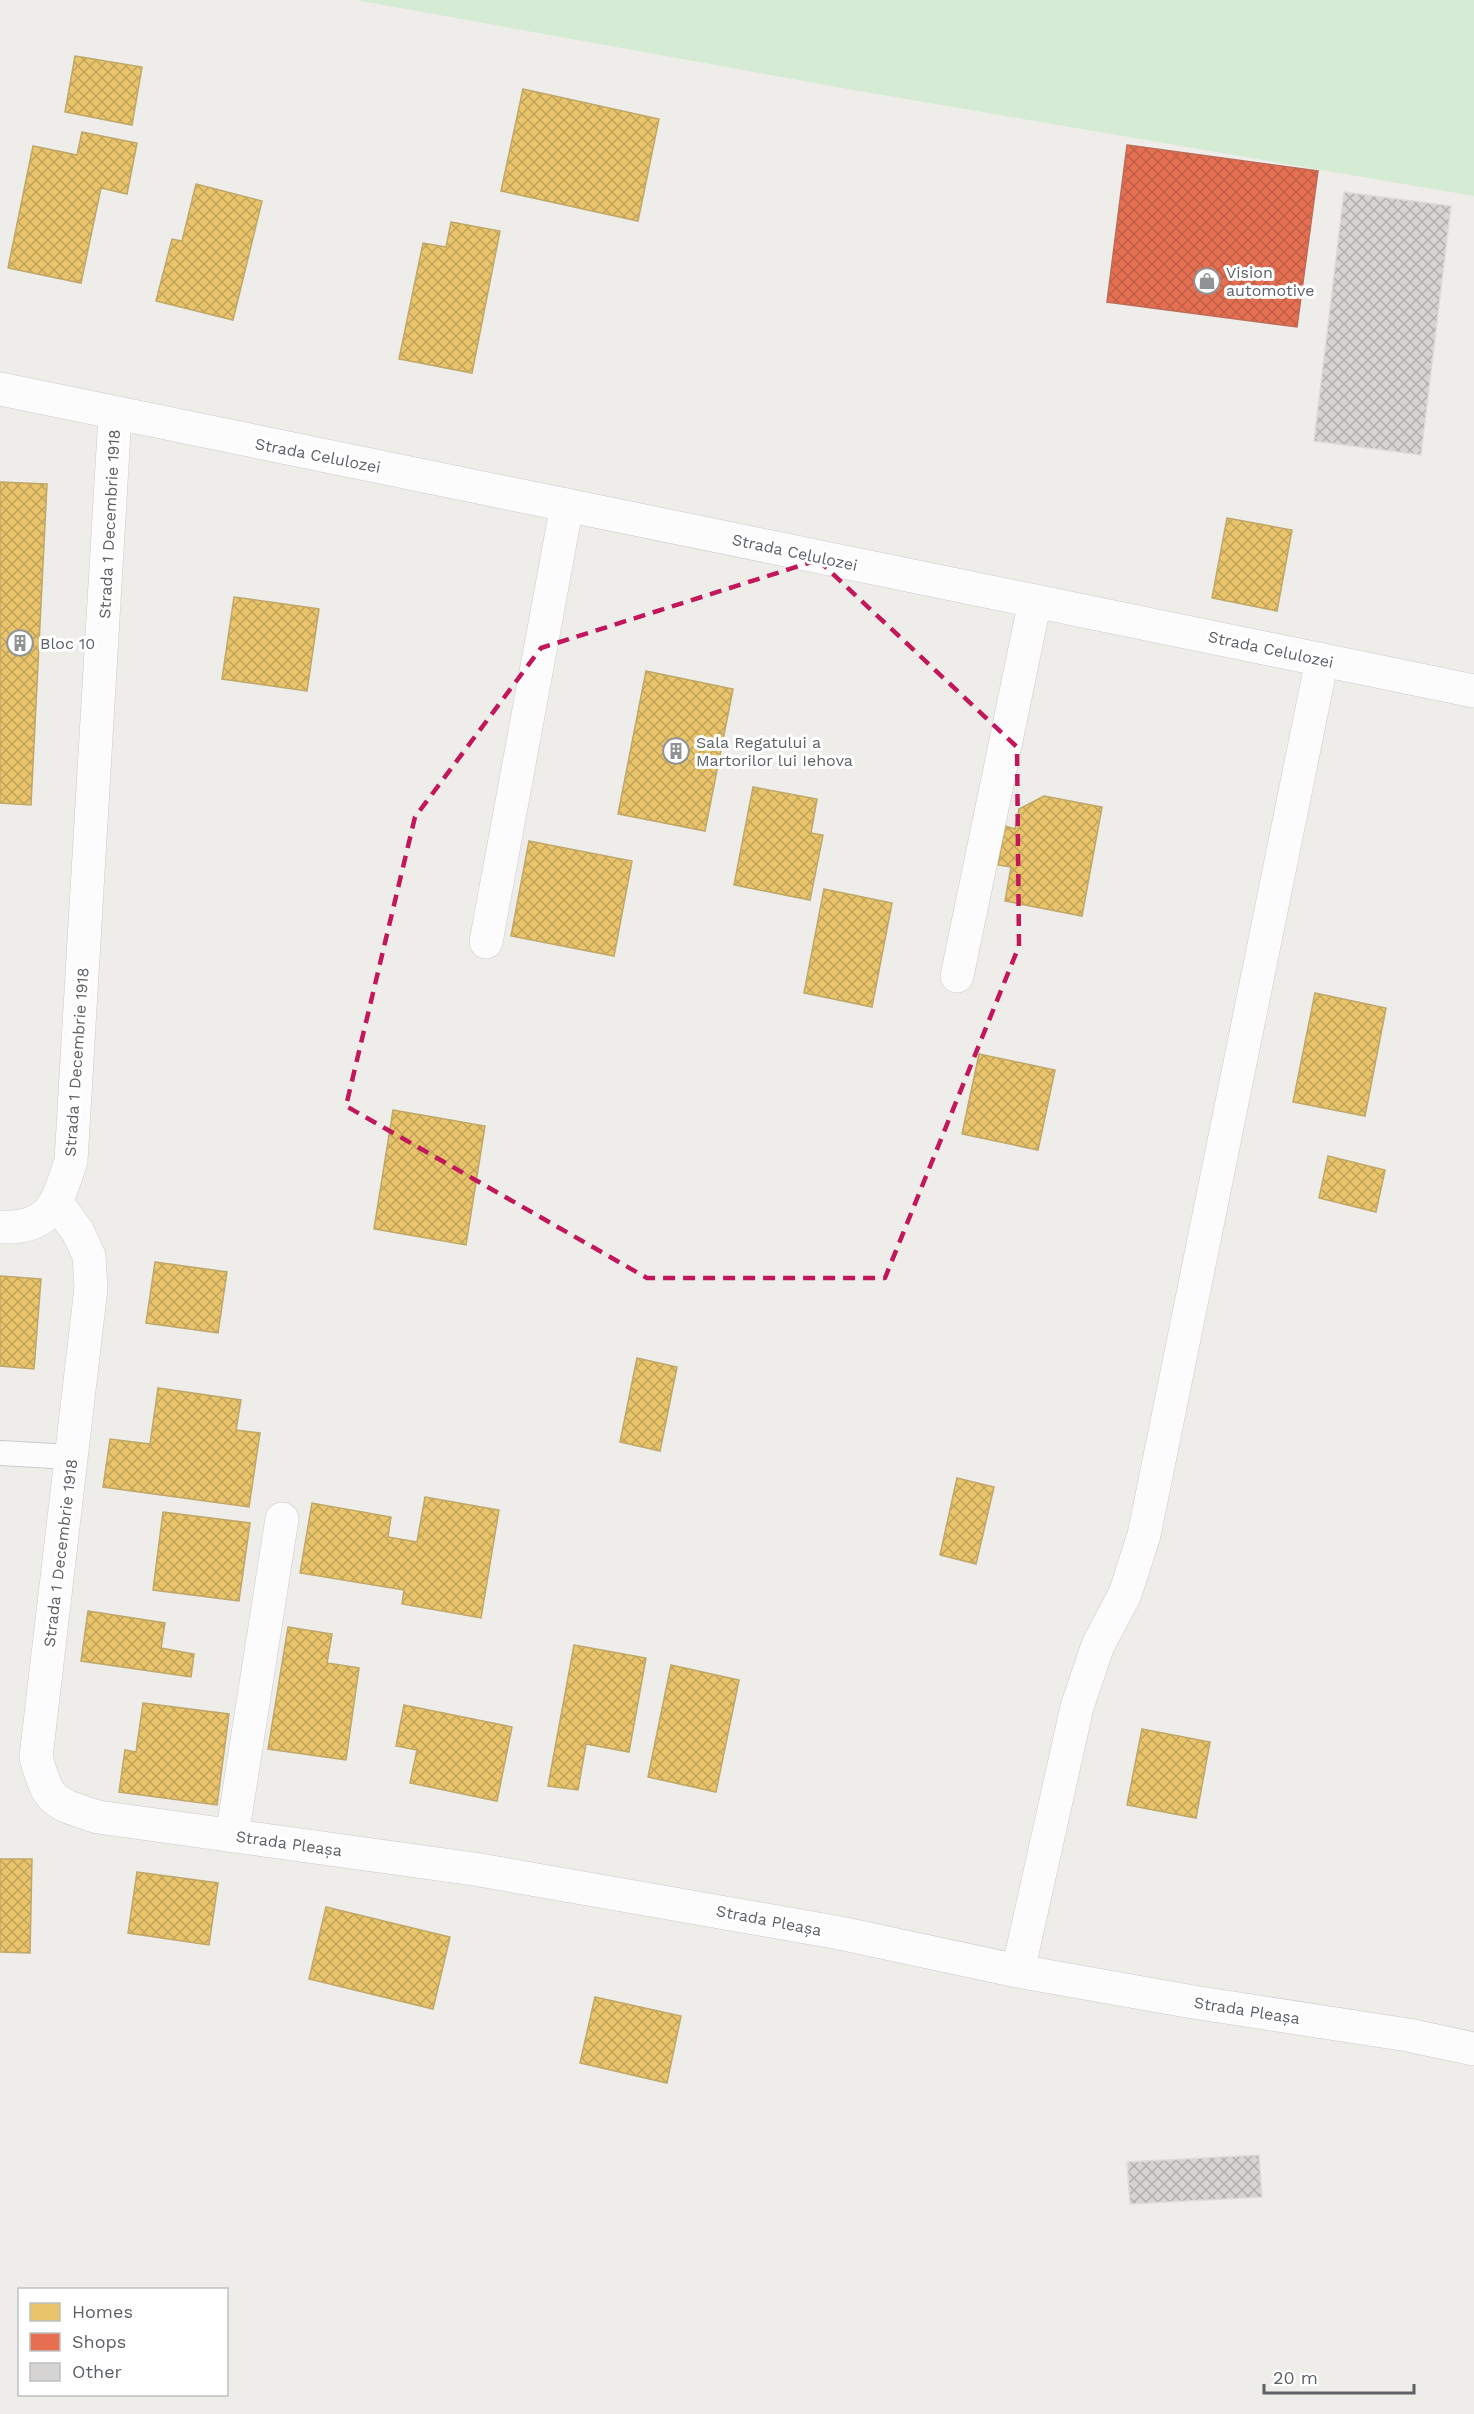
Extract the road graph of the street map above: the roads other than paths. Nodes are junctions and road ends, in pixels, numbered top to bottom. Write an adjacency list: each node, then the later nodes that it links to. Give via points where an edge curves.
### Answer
1 (0, 389): 2 (street, Strada 1 Decembrie 1918)
2 (115, 415): 3 (street, Strada Celulozei); 9 (street, Strada 1 Decembrie 1918, via 71,1161)
3 (567, 505): 4 (street, Strada Celulozei); 7 (street)
4 (1035, 601): 5 (street, Strada Celulozei); 8 (street)
5 (1322, 660): 6 (street, Strada Celulozei); 16 (street, via 1144,1535 1125,1594 1098,1645 1077,1707)
6 (1474, 691)
7 (486, 942)
8 (957, 976)
9 (57, 1203): 10 (street, via 41,1220 13,1228); 12 (street, Strada 1 Decembrie 1918, via 78,1232 88,1256 91,1288)
10 (0, 1227)
11 (0, 1454): 12 (lane)
12 (71, 1458): 14 (street, Strada 1 Decembrie 1918, via 36,1757 44,1788)
13 (282, 1519): 15 (street)
14 (62, 1806): 15 (street, Strada Pleașa, via 98,1817)
15 (232, 1836): 16 (street, Strada Pleașa, via 474,1869 665,1901)
16 (1018, 1971): 17 (street, Strada Pleașa)
17 (1474, 2049)

